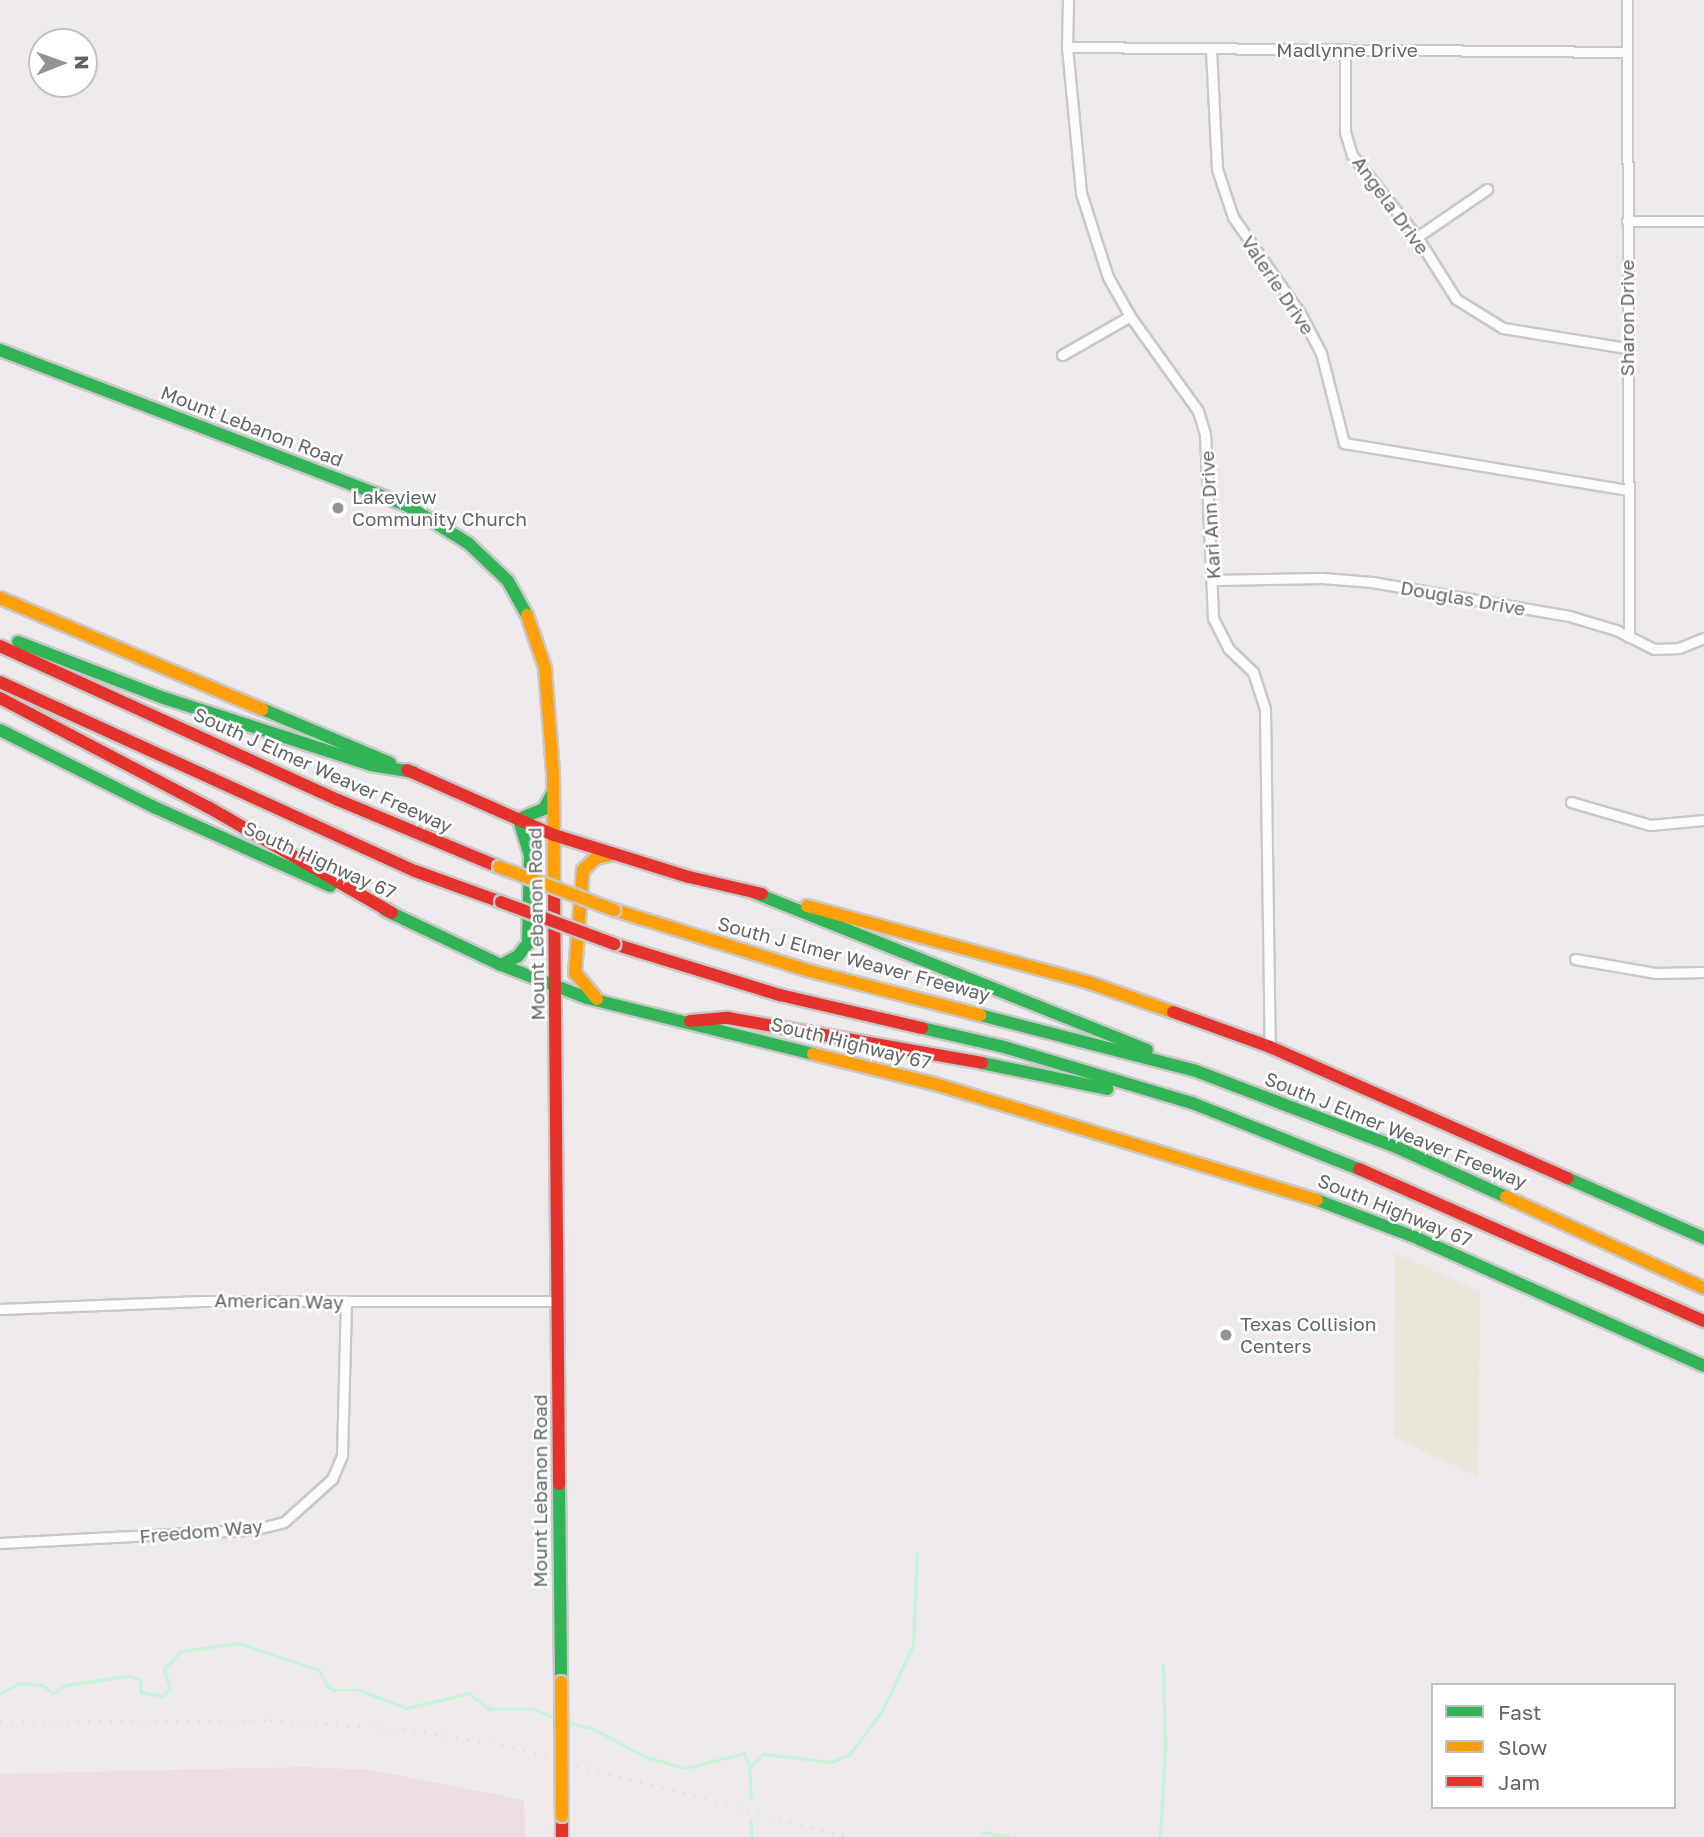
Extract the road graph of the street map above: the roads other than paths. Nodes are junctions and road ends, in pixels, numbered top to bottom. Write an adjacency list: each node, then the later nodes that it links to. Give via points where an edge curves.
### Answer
1 (1068, 0): 3 (street, Kari Ann Drive)
2 (1627, 0): 6 (street, Sharon Drive)
3 (1067, 47): 4 (street, Madlynne Drive); 11 (street, Kari Ann Drive, via 1081,193 1108,276)
4 (1211, 50): 5 (street, Madlynne Drive); 15 (street, Valerie Drive, via 1217,169 1233,217 1300,313 1321,353 1344,443)
5 (1345, 51): 6 (street, Madlynne Drive); 10 (street, Angela Drive, via 1345,132 1352,155)
6 (1626, 52): 8 (street, Sharon Drive)
7 (1488, 189): 10 (street)
8 (1627, 220): 9 (street); 12 (street, Sharon Drive)
9 (1704, 220)
10 (1417, 237): 12 (street, Angela Drive, via 1456,299 1503,328)
11 (1130, 316): 14 (street); 16 (street, Kari Ann Drive, via 1198,411 1205,434)
12 (1626, 348): 15 (street, Sharon Drive)
13 (0, 350): 26 (main road, Mount Lebanon Road, via 408,506 468,543 508,581 530,620 545,668)
14 (1062, 355)
15 (1627, 490): 19 (street, Sharon Drive)
16 (1214, 580): 19 (street, Douglas Drive, via 1372,582 1569,617); 40 (street, Kari Ann Drive, via 1216,629 1253,672 1265,709)
17 (0, 598): 25 (main road)
18 (0, 634): 25 (main road, via 177,702 371,765)
19 (1629, 637): 20 (street, Douglas Drive, via 1666,649)
20 (1704, 638)
21 (0, 646): 41 (main road, South J Elmer Weaver Freeway, bridge, via 338,800 614,910 810,971)
22 (0, 682): 42 (main road, bridge, via 415,871 614,944 780,995 1004,1047)
23 (0, 698): 33 (main road, via 208,807)
24 (0, 730): 33 (main road, South Highway 67, via 156,808)
25 (413, 772): 28 (main road)
26 (553, 792): 28 (main road, via 544,809); 30 (main road, Mount Lebanon Road)
27 (1571, 802): 29 (street, via 1650,825)
28 (519, 819): 30 (main road); 35 (main road, via 530,856 528,943 518,956)
29 (1704, 820)
30 (554, 835): 31 (main road); 37 (main road, Mount Lebanon Road)
31 (615, 854): 32 (main road); 38 (main road, via 596,858 583,870 575,973)
32 (755, 893): 40 (main road, via 1090,984); 41 (main road, via 1132,1041)
33 (392, 913): 35 (main road, South Highway 67)
34 (1574, 959): 36 (street, via 1655,973)
35 (501, 965): 37 (main road, South Highway 67)
36 (1704, 972)
37 (557, 983): 38 (main road, South Highway 67); 45 (main road, Mount Lebanon Road)
38 (597, 999): 39 (main road, South Highway 67)
39 (690, 1021): 42 (main road, via 728,1018); 49 (main road, South Highway 67, via 974,1095 1292,1190 1417,1238)
40 (1270, 1047): 43 (main road)
41 (1165, 1061): 44 (main road, South J Elmer Weaver Freeway, via 1396,1147)
42 (1192, 1103): 48 (main road, via 1410,1189)
43 (1704, 1238)
44 (1704, 1288)
45 (558, 1301): 46 (street, American Way); 51 (main road, Mount Lebanon Road, bridge)
46 (346, 1302): 47 (street, American Way, via 202,1300); 50 (street, Freedom Way, via 342,1455 332,1479 284,1522 252,1530)
47 (0, 1310)
48 (1704, 1321)
49 (1704, 1366)
50 (0, 1543)
51 (562, 1837)

